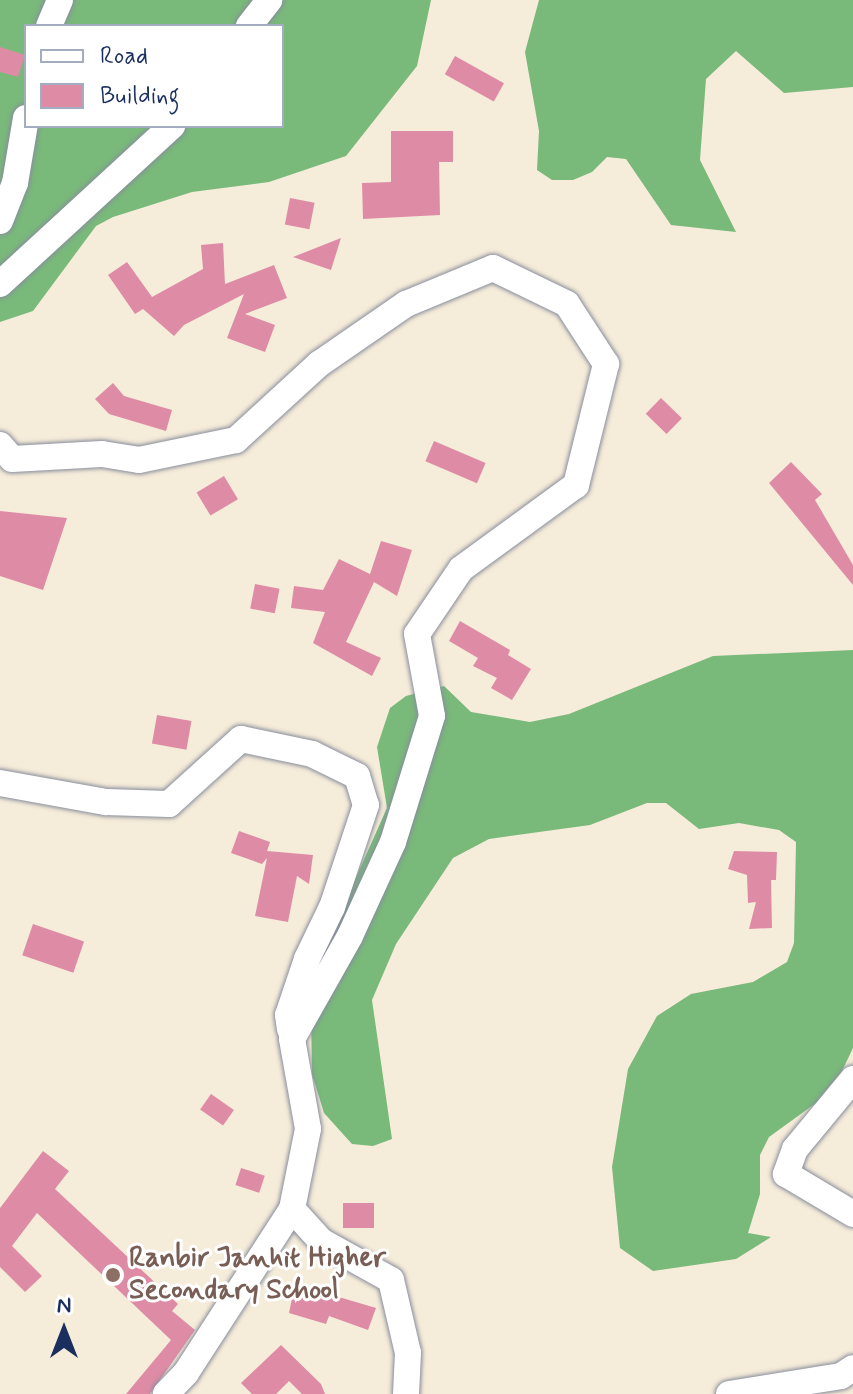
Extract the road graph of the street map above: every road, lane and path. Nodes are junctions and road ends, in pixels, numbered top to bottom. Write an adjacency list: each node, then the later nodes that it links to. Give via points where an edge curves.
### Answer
1 (60, 0): 3 (street)
2 (269, 0): 4 (street)
3 (50, 24)
4 (251, 24)
5 (24, 126): 7 (street)
6 (170, 128): 8 (street)
7 (1, 214)
8 (0, 284)
9 (0, 445): 11 (street, via 12,459 102,454 139,460 236,440 319,364 406,304 493,268 567,304 606,364 576,485 461,569 417,634 432,716 397,828 350,936)
10 (0, 783): 11 (street, via 106,802 169,804 241,739 312,754 357,776 366,805 288,1015)
11 (292, 1039): 13 (street, via 308,1129)
12 (853, 1079): 14 (street, via 795,1149 786,1174)
13 (292, 1209): 16 (street, via 186,1373); 17 (street, via 321,1241 391,1280 408,1353)
14 (853, 1214)
15 (853, 1368): 18 (street, via 841,1376)
16 (166, 1394)
17 (406, 1394)
18 (729, 1394)

